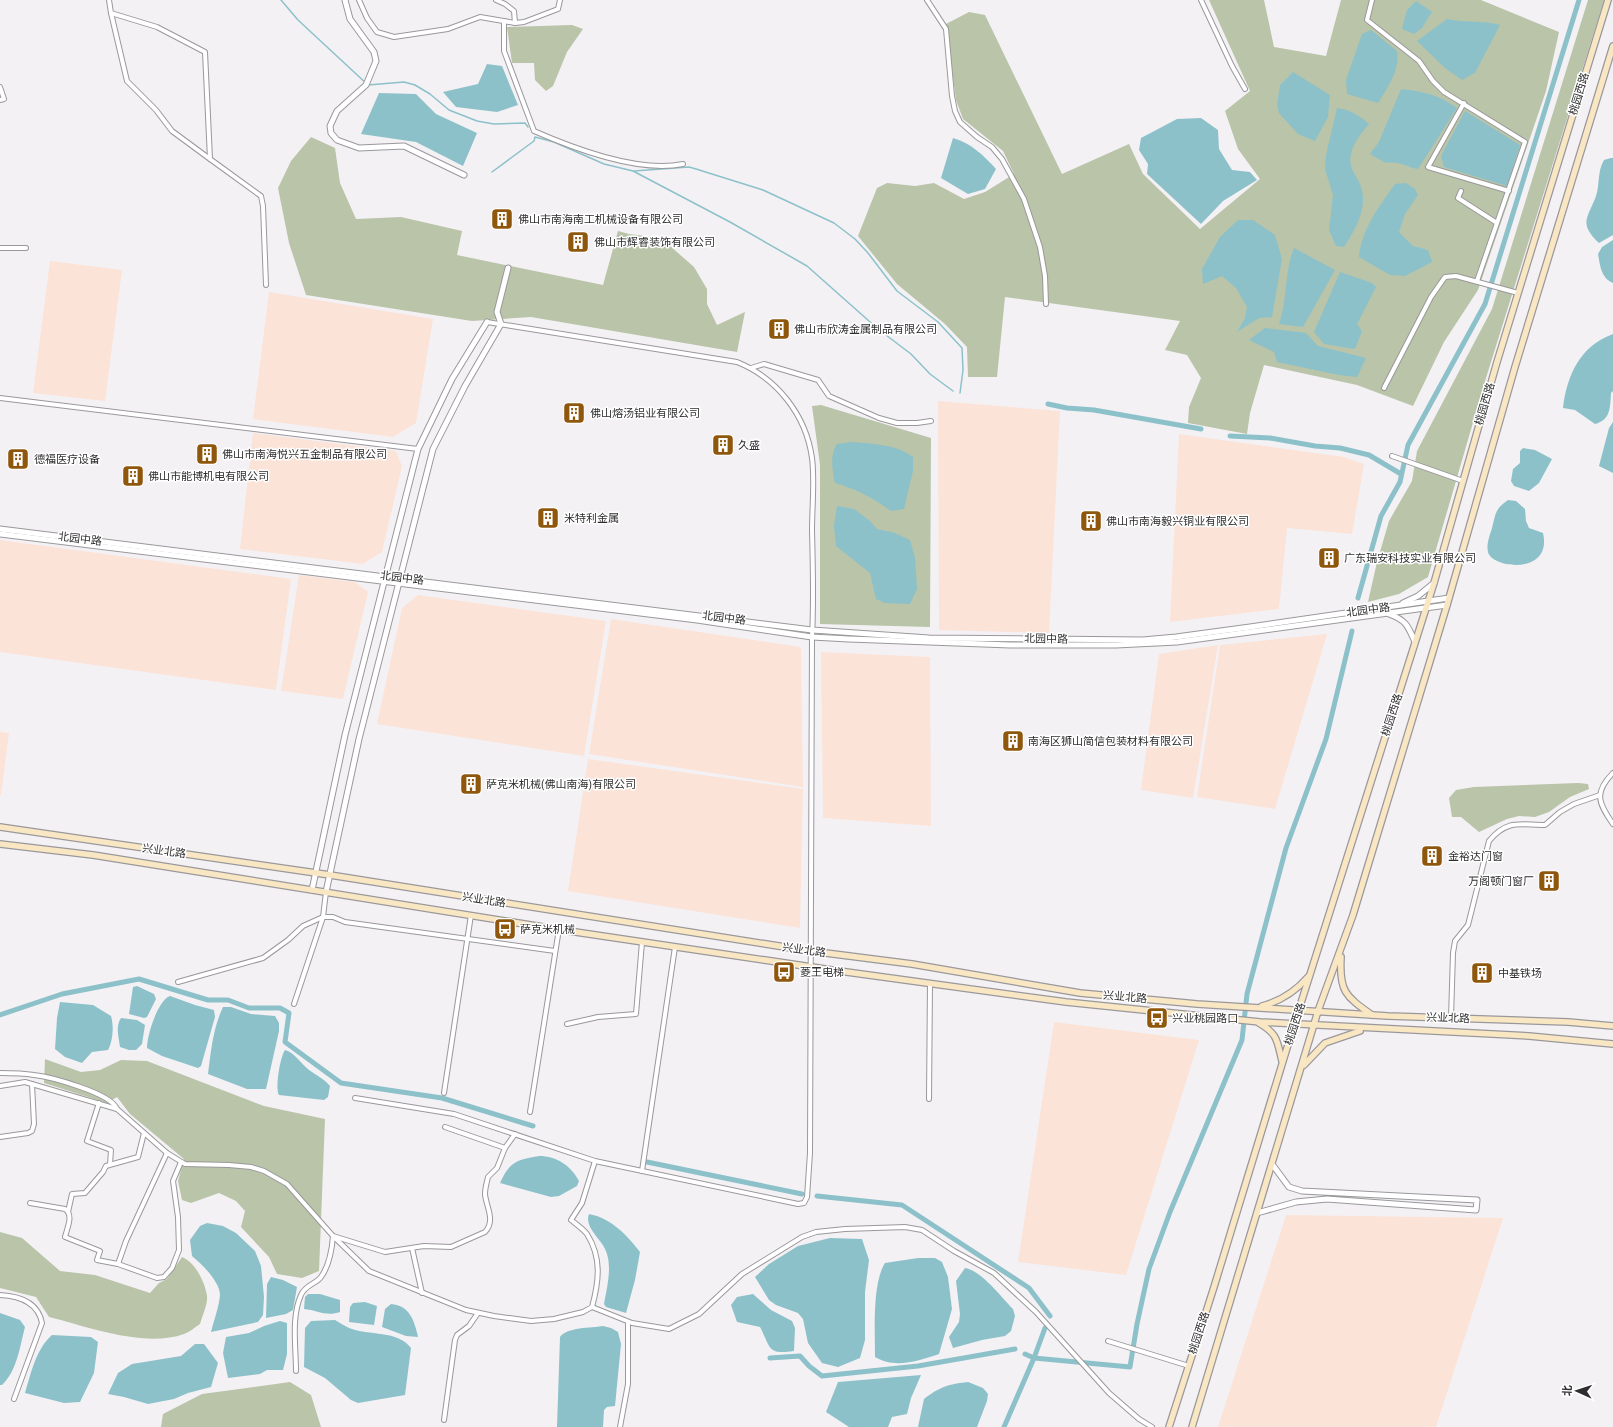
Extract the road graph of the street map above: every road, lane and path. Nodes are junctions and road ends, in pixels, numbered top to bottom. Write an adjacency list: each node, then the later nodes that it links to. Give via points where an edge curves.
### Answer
1 (109, 0): 10 (street)
2 (345, 0): 20 (street, via 350,19 374,52 376,61 367,84 337,111 330,126 331,133 337,140 359,148 404,146)
3 (359, 0): 11 (street, via 377,32 394,37 448,29 480,17)
4 (496, 0): 12 (street, via 514,11)
5 (560, 0): 12 (street, via 558,9 524,22)
6 (927, 0): 30 (street, via 946,29 952,96 960,122 992,147 1002,159 1024,199 1040,247)
7 (1202, 0): 15 (street)
8 (1372, 0): 17 (street, via 1367,20 1419,61 1444,92)
9 (1608, 0): 29 (main road, 桃园西路)
10 (111, 13): 18 (street, via 127,81 156,110 172,131); 18 (street, via 157,27 205,52)
11 (504, 21): 12 (street); 19 (street, via 504,51 534,131 605,157 654,166)
12 (515, 22)
13 (1613, 46): 45 (main road, 桃园西路, via 1515,367)
14 (0, 87): 16 (street, via 4,99)
15 (1245, 89)
16 (0, 100)
17 (1464, 103): 22 (street, via 1525,142); 22 (street, via 1428,167)
18 (210, 159): 28 (street, via 261,196 264,206)
19 (683, 164)
20 (464, 175)
21 (1461, 191): 23 (street, via 1458,198)
22 (1509, 191): 23 (street)
23 (1497, 223): 27 (street)
24 (0, 248): 25 (street)
25 (26, 248)
26 (508, 268): 32 (street, via 497,312)
27 (1477, 281): 29 (street); 34 (street, via 1456,276 1445,277)
28 (266, 285)
29 (1518, 293): 39 (main road, 桃园西路)
30 (1046, 304)
31 (487, 322): 32 (street); 37 (street, via 452,379)
32 (501, 324): 33 (street, via 721,358); 43 (street, via 433,449)
33 (751, 368): 36 (street, via 764,364 818,380 829,396 885,420 897,423); 51 (street, via 790,402 807,437 812,459)
34 (1384, 388)
35 (0, 398): 37 (street)
36 (931, 421)
37 (418, 449): 42 (street)
38 (1392, 456): 39 (street)
39 (1463, 481): 44 (main road, 桃园西路)
40 (0, 529): 42 (street, 北园中路)
41 (0, 534): 42 (street, 北园中路)
42 (385, 578): 43 (street, 北园中路); 59 (street, via 344,736)
43 (399, 580): 51 (street, 北园中路); 52 (street, 北园中路); 60 (street, via 359,739)
44 (1434, 583): 46 (main road, 桃园西路); 48 (street, via 1418,596)
45 (1449, 598): 46 (street, 北园中路); 47 (main road, 桃园西路)
46 (1428, 601): 48 (street, 北园中路); 49 (main road, 桃园西路)
47 (1447, 605): 49 (street, 北园中路); 69 (main road, 桃园西路)
48 (1397, 606): 51 (street, 北园中路, via 1144,640 929,638)
49 (1426, 608): 50 (street, 北园中路); 53 (main road, 桃园西路)
50 (1388, 613): 52 (street, 北园中路, via 1177,642 1144,644 943,643); 53 (street, via 1401,619 1409,628)
51 (812, 630): 52 (street)
52 (812, 637): 71 (street)
53 (1415, 642): 73 (main road, 桃园西路)
54 (1613, 773): 55 (street)
55 (1600, 795): 56 (street, via 1601,807); 81 (street, via 1574,804 1545,825 1515,824 1498,830 1489,841 1468,925 1455,941)
56 (1613, 824)
57 (0, 827): 59 (main road, 兴业北路)
58 (0, 844): 61 (main road, 兴业北路, via 94,855)
59 (316, 873): 60 (main road, 兴业北路); 61 (street)
60 (330, 875): 62 (street); 71 (main road, 兴业北路)
61 (312, 890): 62 (main road, 兴业北路)
62 (326, 892): 63 (main road, 兴业北路); 64 (street)
63 (471, 915): 65 (main road, 兴业北路); 66 (street)
64 (324, 917): 66 (street); 74 (street, via 303,926 262,958); 76 (street)
65 (559, 929): 67 (main road, 兴业北路); 70 (street)
66 (468, 939): 70 (street); 94 (street)
67 (642, 942): 68 (main road, 兴业北路); 83 (street, via 636,1014 598,1017)
68 (675, 947): 72 (main road, 兴业北路); 110 (street)
69 (1342, 950): 79 (main road, 桃园西路); 80 (main road, via 1342,984 1354,1002)
70 (556, 951): 99 (street)
71 (810, 951): 72 (street); 77 (main road, 兴业北路, via 912,964 1080,993)
72 (810, 967): 75 (main road, 兴业北路); 110 (street, via 810,1153 807,1197 804,1203 798,1204)
73 (1310, 974): 77 (main road, via 1289,995); 78 (main road, 桃园西路)
74 (178, 982)
75 (930, 983): 82 (main road, 兴业北路, via 1066,1002); 96 (street)
76 (294, 1004)
77 (1257, 1008): 78 (main road, 兴业北路)
78 (1299, 1010): 79 (main road, 兴业北路); 84 (main road, 桃园西路)
79 (1318, 1011): 80 (main road, 兴业北路); 85 (main road, 桃园西路)
80 (1372, 1015): 81 (main road, 兴业北路)
81 (1451, 1018): 86 (main road, 兴业北路)
82 (1257, 1022): 84 (main road, 兴业北路); 89 (main road, via 1271,1030 1278,1042)
83 (567, 1024)
84 (1294, 1025): 85 (main road, 兴业北路); 89 (main road, 桃园西路)
85 (1314, 1026): 87 (main road, 兴业北路); 90 (main road, 桃园西路)
86 (1613, 1026)
87 (1367, 1029): 88 (main road, 兴业北路, via 1529,1036); 90 (main road, via 1325,1043)
88 (1613, 1044)
89 (1283, 1062): 123 (main road, 桃园西路)
90 (1302, 1066): 109 (main road, 桃园西路)
91 (0, 1073): 98 (street, via 35,1075 78,1086 115,1103)
92 (32, 1084): 93 (street, via 25,1082); 97 (street); 103 (street, via 32,1131)
93 (0, 1086)
94 (444, 1093)
95 (355, 1098): 102 (street, via 454,1114)
96 (929, 1099)
97 (99, 1103): 98 (street); 108 (street, via 87,1141 112,1150)
98 (117, 1108): 101 (street)
99 (530, 1112)
100 (446, 1127): 104 (street)
101 (144, 1133): 105 (street); 108 (street, via 138,1158)
102 (515, 1134): 104 (street); 106 (street)
103 (0, 1137)
104 (506, 1148): 115 (street, via 497,1168 488,1177 485,1194 491,1218 488,1229 450,1247)
105 (166, 1153): 107 (street); 116 (street)
106 (595, 1161): 110 (street); 119 (street, via 582,1203 570,1220 586,1233 598,1259 597,1287)
107 (181, 1162): 114 (street, via 193,1166 244,1166 264,1171 287,1184); 116 (street, via 173,1181 179,1250 172,1268 164,1277 157,1278)
108 (110, 1164): 112 (street, via 85,1192 72,1194)
109 (1272, 1164): 113 (main road, 桃园西路); 113 (street, via 1289,1187 1302,1191 1477,1200 1476,1210 1327,1199 1296,1202)
110 (642, 1172)
111 (30, 1203): 112 (street, via 65,1209)
112 (68, 1212): 116 (street, via 70,1216 65,1237 100,1251 97,1260)
113 (1257, 1213): 130 (main road, 桃园西路)
114 (333, 1236): 115 (street, via 385,1252); 117 (street, via 369,1271); 124 (street, via 331,1251 321,1278 309,1285 301,1294 296,1311)
115 (412, 1248): 117 (street)
116 (118, 1264)
117 (422, 1293): 120 (street)
118 (0, 1295): 125 (street, via 32,1304 40,1314 42,1323)
119 (592, 1307): 120 (street, via 583,1312 554,1319 531,1321); 121 (street)
120 (478, 1313): 126 (street, via 455,1340)
121 (628, 1322): 127 (street, via 628,1384); 128 (street, via 669,1329 699,1314 742,1274 802,1237 816,1232 905,1227 922,1230 994,1272 1036,1312 1109,1393)
122 (1108, 1342): 123 (street)
123 (1188, 1366): 129 (main road, 桃园西路)
124 (296, 1371)
125 (14, 1400)
126 (444, 1420)
127 (620, 1427)
128 (1152, 1427)
129 (1168, 1427)
130 (1192, 1427)

